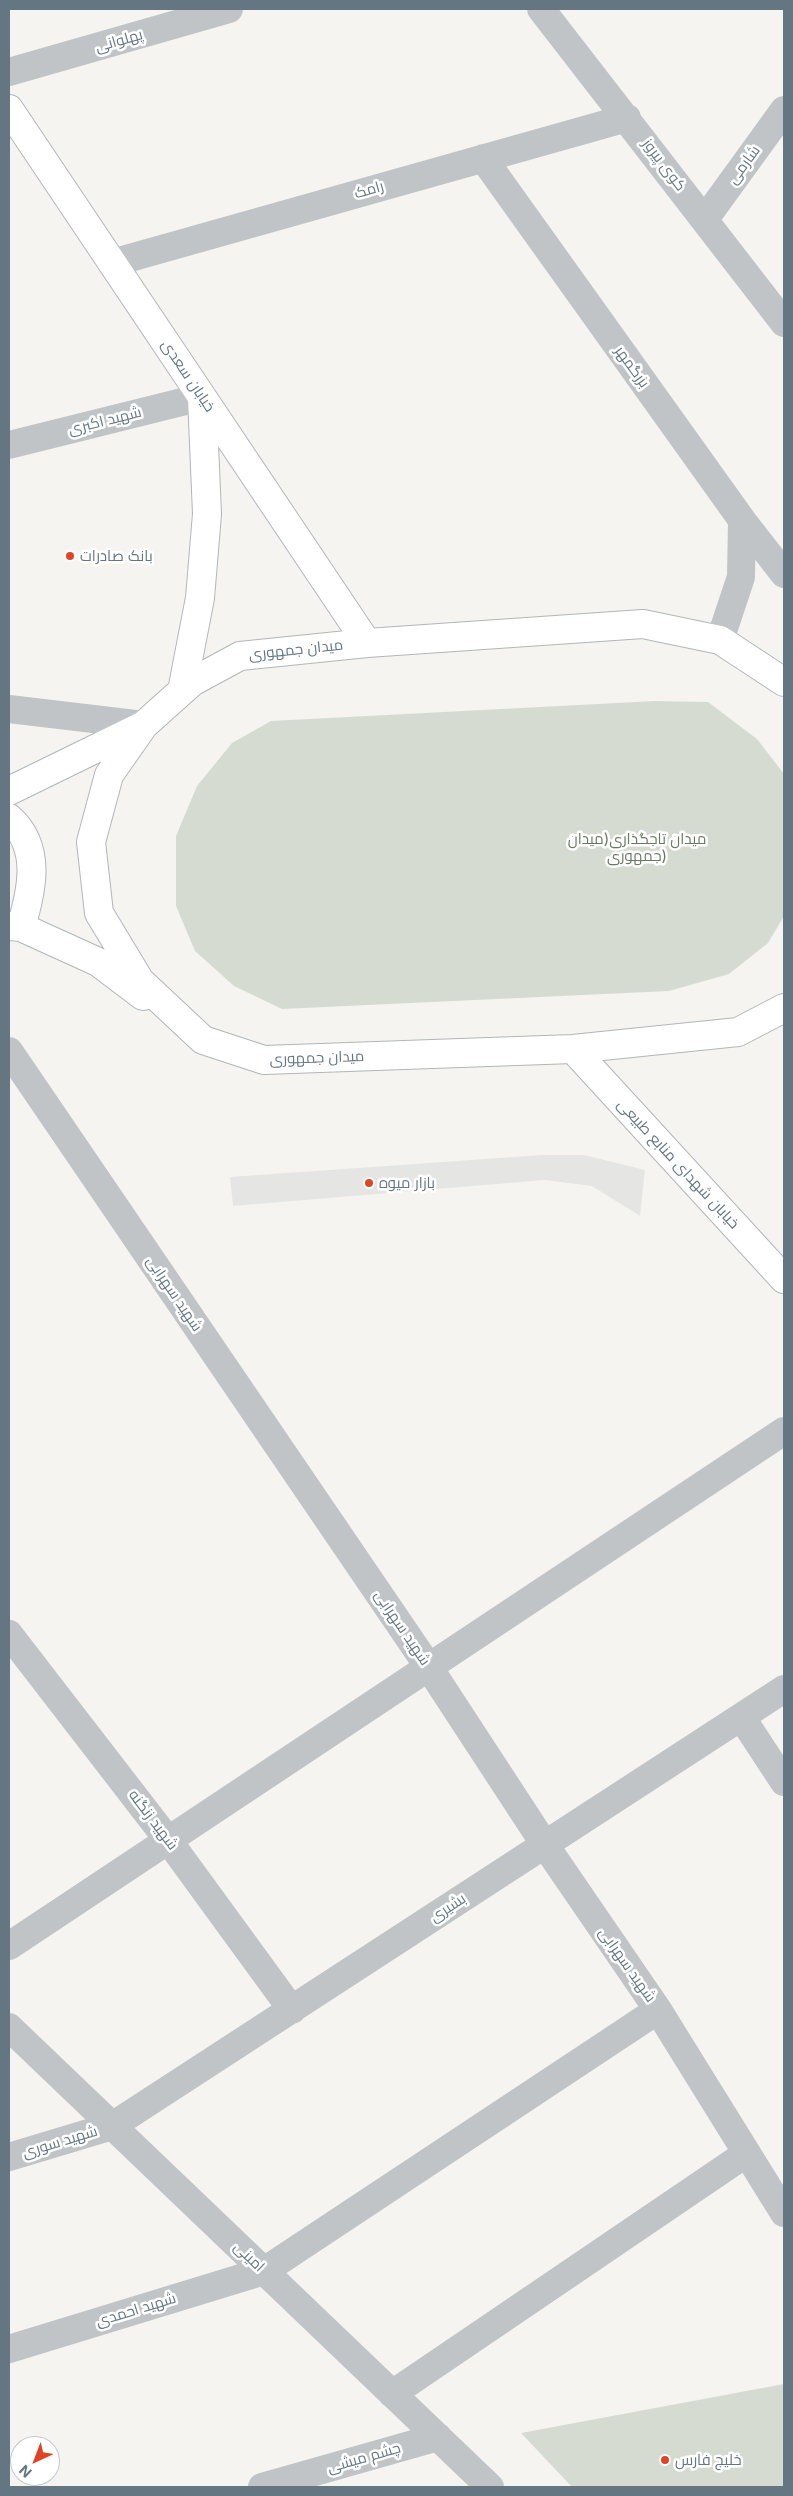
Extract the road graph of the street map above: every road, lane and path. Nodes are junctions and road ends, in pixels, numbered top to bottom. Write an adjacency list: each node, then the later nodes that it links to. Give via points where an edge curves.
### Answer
1 (229, 9): 3 (street, پهلوانی)
2 (541, 9): 6 (street, کوی پیروز)
3 (9, 72)
4 (784, 110): 8 (street, شارمی)
5 (11, 115): 9 (main road, خیابان سعدی)
6 (627, 118): 7 (street, رامک); 8 (street, کوی پیروز)
7 (483, 158): 9 (street, رامک); 13 (street, بزرگمهر)
8 (704, 219): 10 (street, کوی پیروز)
9 (112, 263): 11 (main road, خیابان سعدی)
10 (784, 323)
11 (202, 397): 12 (street, شهید اکبری); 16 (main road, خیابان سعدی); 18 (main road, via 207,514 200,598)
12 (9, 445)
13 (742, 520): 14 (street, بزرگمهر); 15 (street, via 741,577)
14 (784, 574)
15 (720, 640): 16 (main road, میدان جمهوری, via 643,624); 17 (main road, میدان جمهوری)
16 (367, 643): 18 (main road, میدان جمهوری, via 240,656 192,682)
17 (784, 682)
18 (182, 691): 20 (main road, میدان جمهوری)
19 (9, 710): 20 (street)
20 (144, 726): 21 (main road); 25 (main road, میدان جمهوری, via 109,775 91,842 99,912 140,981)
21 (9, 791)
22 (9, 818): 23 (main road, via 24,836 33,873 30,897)
23 (15, 926): 25 (main road, via 98,962)
24 (784, 1008): 26 (main road, میدان جمهوری, via 738,1032)
25 (204, 1040): 26 (main road, میدان جمهوری, via 264,1060)
26 (573, 1050): 28 (main road, خیابان شهدای منابع طبیعی)
27 (9, 1052): 31 (street, شهید سهرابی)
28 (784, 1279)
29 (784, 1431): 31 (street)
30 (9, 1634): 35 (street, شهید زنگنه)
31 (428, 1666): 35 (street); 36 (street, شهید سهرابی)
32 (784, 1689): 33 (street, بشیری)
33 (742, 1718): 34 (street); 36 (street, بشیری)
34 (784, 1782)
35 (168, 1840): 37 (street); 38 (street, شهید زنگنه)
36 (545, 1846): 38 (street, بشیری); 39 (street, شهید سهرابی)
37 (9, 1946)
38 (292, 2010): 41 (street, بشیری)
39 (658, 2010): 42 (street, شهید سهرابی); 45 (street, شهید احمدی)
40 (9, 2027): 41 (street, امینی)
41 (112, 2126): 43 (street, شهید سوری); 45 (street, امینی)
42 (747, 2154): 44 (street, شهید سهرابی); 47 (street)
43 (9, 2157)
44 (784, 2213)
45 (264, 2271): 46 (street, شهید احمدی); 47 (street, امینی)
46 (9, 2349)
47 (392, 2394): 48 (street, امینی)
48 (438, 2437): 49 (street, چشم میشی); 50 (street, امینی)
49 (262, 2487)
50 (490, 2487)

